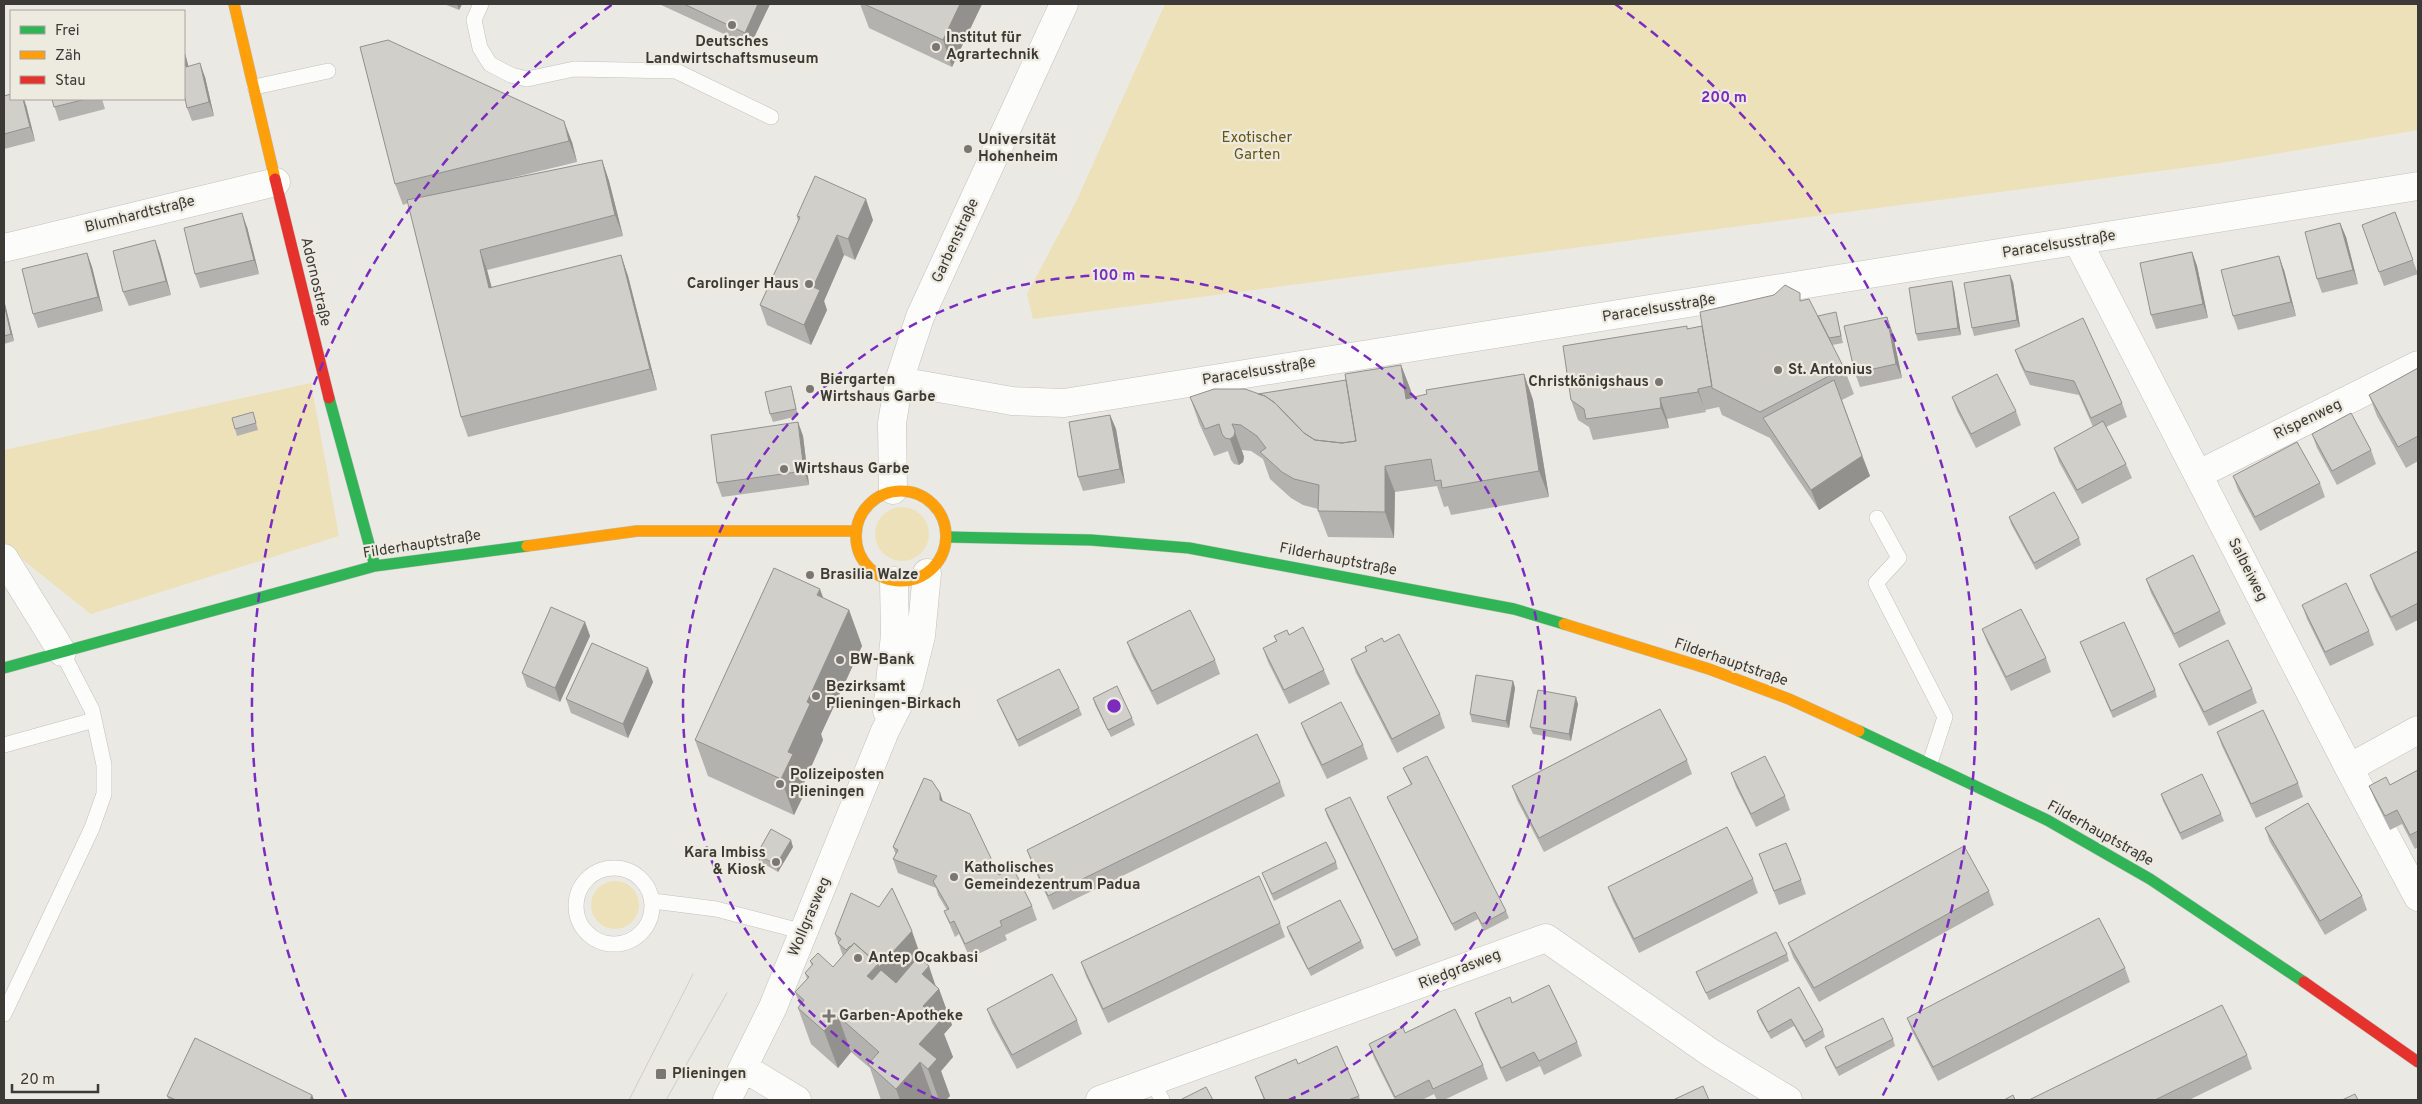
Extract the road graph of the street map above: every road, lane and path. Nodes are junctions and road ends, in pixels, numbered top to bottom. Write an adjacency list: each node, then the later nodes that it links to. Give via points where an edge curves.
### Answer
1 (234, 4): 5 (main road, Adornostraße)
2 (481, 4): 6 (lane, via 474,20 480,48 490,64 511,75 527,79 574,69 676,71)
3 (1064, 4): 12 (street, Garbenstraße, via 920,317)
4 (328, 70): 5 (lane)
5 (255, 87): 7 (main road, Adornostraße)
6 (771, 117)
7 (276, 182): 10 (street, Blumhardtstraße); 19 (main road, Adornostraße, via 318,359)
8 (2418, 186): 9 (street, Paracelsusstraße)
9 (2078, 242): 12 (street, Paracelsusstraße, via 1064,403 1012,401); 13 (street, Salbeiweg)
10 (4, 248)
11 (2418, 365): 13 (street, Rispenweg)
12 (899, 381): 14 (street, Garbenstraße, via 892,430)
13 (2198, 474): 29 (street, Salbeiweg)
14 (893, 490): 16 (main road, via 867,505); 17 (main road, via 910,490 937,506 945,521)
15 (1877, 518): 28 (lane, via 1899,558 1876,583 1945,718)
16 (856, 531): 19 (main road, Filderhauptstraße, via 637,531); 21 (main road, via 856,545 861,558 875,572)
17 (948, 537): 20 (main road, via 938,563); 28 (main road, Filderhauptstraße, via 1092,540 1189,548 1514,610 1709,669 1789,699)
18 (4, 558): 22 (street)
19 (375, 566): 22 (main road, Filderhauptstraße)
20 (927, 573): 21 (main road, via 917,579); 26 (street, Wollgrasweg, via 919,646 909,684)
21 (894, 581): 26 (street, Wollgrasweg, via 895,635)
22 (62, 652): 23 (main road, Filderhauptstraße); 24 (lane)
23 (4, 668)
24 (94, 720): 27 (lane); 33 (lane, via 104,765 104,794 92,828)
25 (2418, 730): 29 (street)
26 (885, 731): 32 (street, Wollgrasweg)
27 (4, 745)
28 (1930, 763): 34 (main road, Filderhauptstraße, via 2047,820 2150,878)
29 (2349, 768): 30 (street, Salbeiweg)
30 (2418, 897)
31 (653, 901): 31 (lane, via 640,877 632,871 613,867 602,869 583,882 575,907 581,926 592,937 608,944 618,944 634,939 646,928); 32 (lane, via 716,908)
32 (804, 932): 35 (street, Wollgrasweg)
33 (4, 1013)
34 (2418, 1062)
35 (744, 1068): 37 (street, Wollgrasweg); 38 (street)
36 (1157, 1091): 39 (street, Riedgrasweg); 40 (street, Riedgrasweg, via 1546,938 1711,1053)
37 (727, 1100)
38 (797, 1100)
39 (1100, 1100)
40 (1788, 1100)

